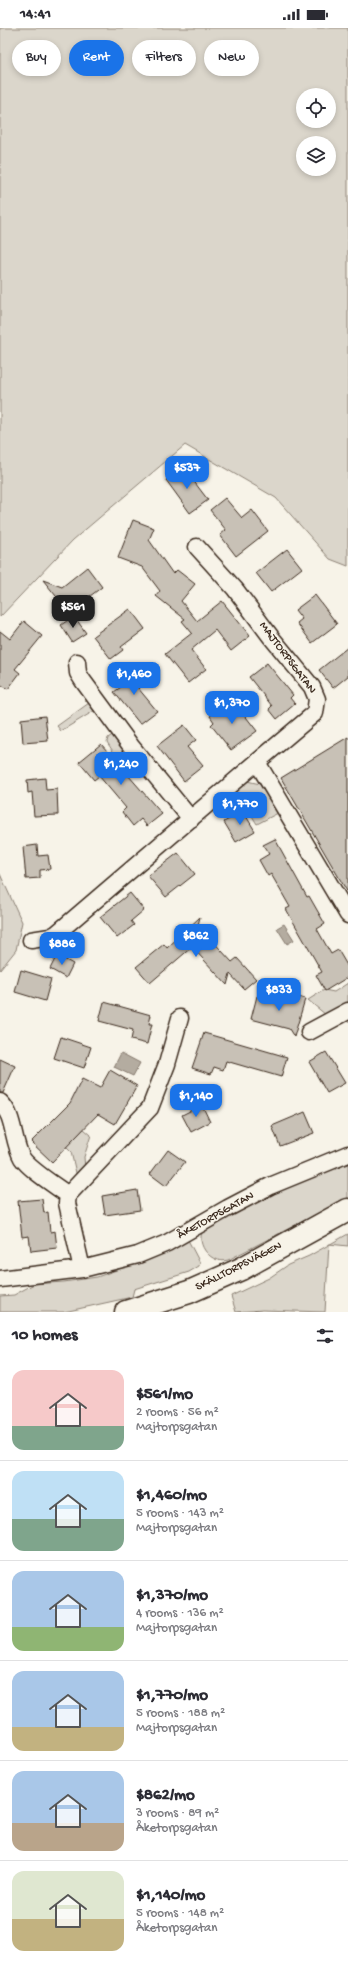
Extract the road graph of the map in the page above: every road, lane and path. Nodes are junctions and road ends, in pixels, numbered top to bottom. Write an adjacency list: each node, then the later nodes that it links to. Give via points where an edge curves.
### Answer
1 (198, 547): 3 (street, MAJTORPSGATAN, via 235,589 315,691 315,714)
2 (77, 662): 4 (street, via 82,681)
3 (257, 762): 4 (street, MAJTORPSGATAN); 5 (street)
4 (191, 819): 6 (street, MAJTORPSGATAN, via 56,934)
5 (348, 915)
6 (31, 940)
7 (348, 1010): 9 (street)
8 (180, 1018): 12 (street, via 167,1064 150,1108)
9 (309, 1032)
10 (0, 1102): 12 (street, via 7,1108 23,1159 32,1169)
11 (348, 1154): 14 (street, ÅKETORPSGATAN, via 270,1186 167,1243 138,1255)
12 (68, 1195): 14 (street, via 67,1204)
13 (348, 1210): 16 (street, SKÄLLTORPSVÄGEN, via 240,1269 189,1292)
14 (82, 1269): 15 (street, ÅKETORPSGATAN)
15 (0, 1279)
16 (126, 1312)

